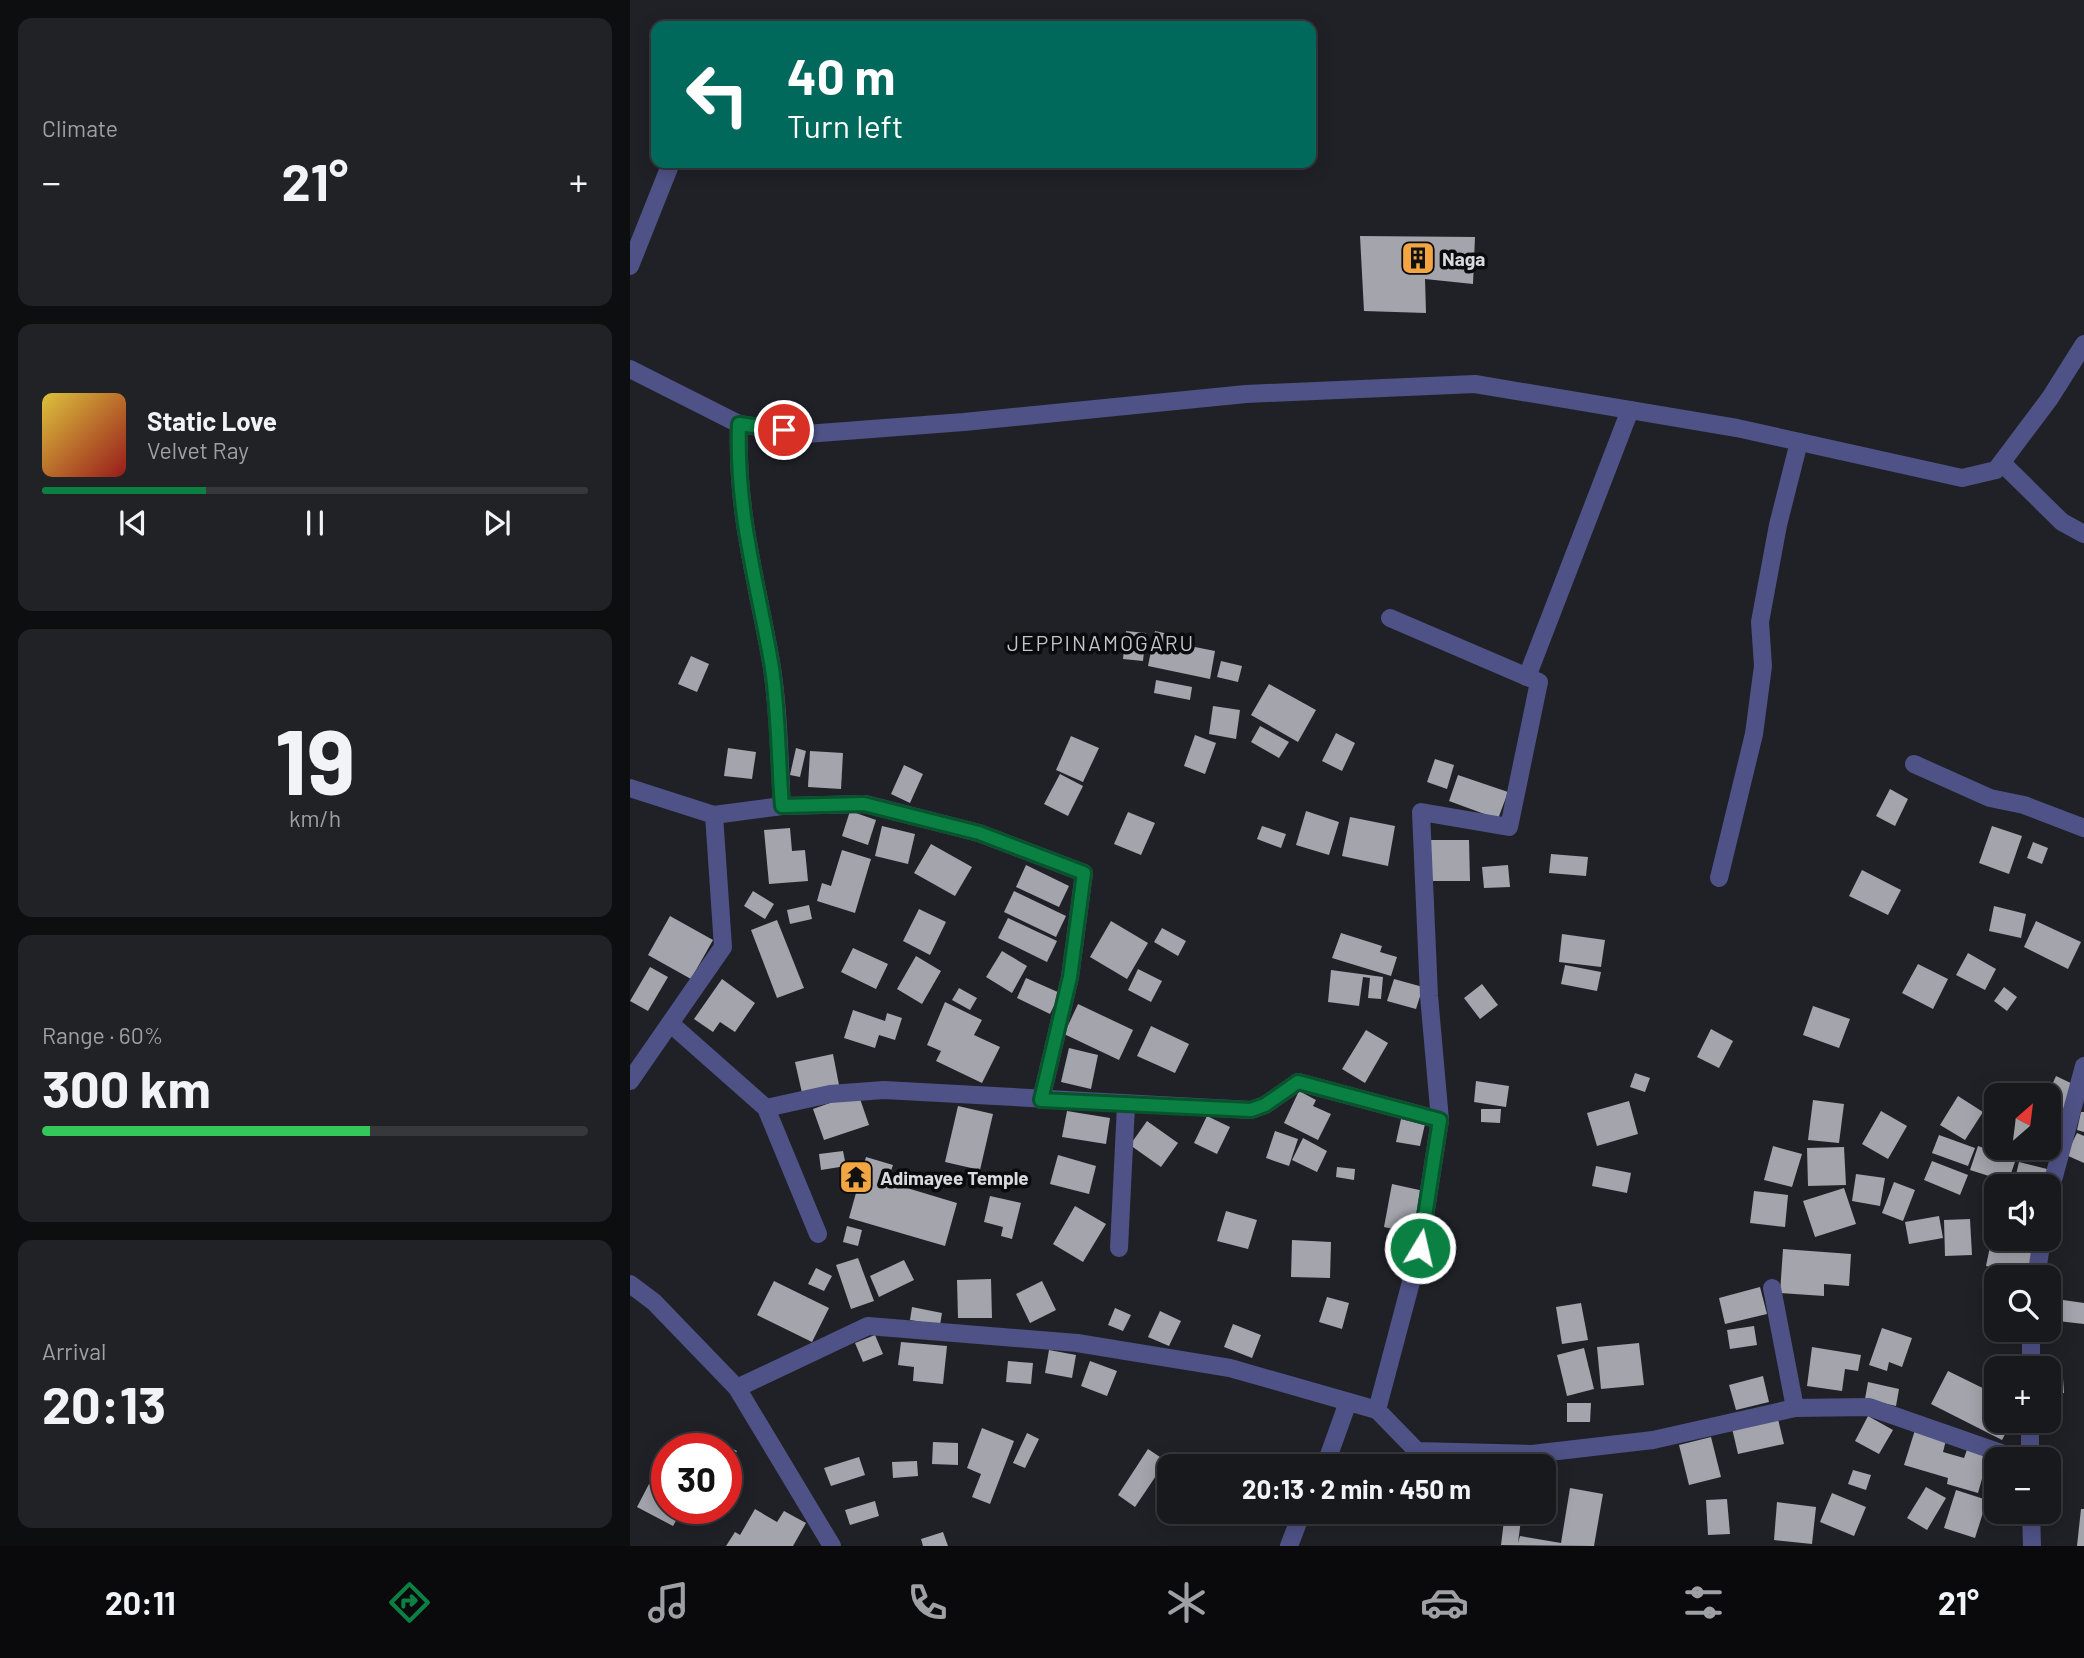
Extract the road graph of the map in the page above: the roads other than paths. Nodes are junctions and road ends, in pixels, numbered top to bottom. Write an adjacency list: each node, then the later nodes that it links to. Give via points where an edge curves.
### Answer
1 (669, 168): 2 (street)
2 (630, 266)
3 (2084, 344): 8 (street)
4 (630, 369): 6 (street)
5 (1630, 410): 6 (street, via 1475,384 1246,394 806,433); 7 (street); 11 (street)
6 (739, 424): 14 (street, via 737,474 747,554 771,664)
7 (1798, 442): 8 (street, via 1962,478 1996,470); 17 (street, via 1760,622 1763,666 1754,734)
8 (2002, 463): 9 (street, via 2062,522)
9 (2084, 534)
10 (1390, 618): 11 (street)
11 (1527, 677): 24 (street, via 1539,682 1510,827 1421,813)
12 (1914, 764): 16 (street, via 1990,798 2024,805)
13 (630, 788): 15 (street)
14 (782, 806): 15 (street); 21 (street, via 864,804 979,833 1084,873 1070,977)
15 (715, 816): 18 (street, via 723,947)
16 (2084, 828)
17 (1719, 878)
18 (671, 1024): 20 (street); 23 (street)
19 (2084, 1066): 25 (street)
20 (630, 1081)
21 (1041, 1100): 22 (street); 23 (street, via 884,1090 830,1094)
22 (1126, 1104): 24 (street, via 1251,1110 1298,1082); 27 (street)
23 (766, 1108): 26 (street)
24 (1440, 1120): 33 (street, via 1420,1248)
25 (2055, 1174)
26 (818, 1234)
27 (1119, 1248)
28 (630, 1284): 30 (street, via 654,1302)
29 (1772, 1288): 32 (street)
30 (737, 1388): 31 (street, via 868,1325 1077,1343 1217,1366); 38 (street)
31 (1348, 1402): 33 (street); 35 (street)
32 (1795, 1408): 33 (street, via 1653,1440 1532,1454 1417,1451); 34 (street, via 1869,1407)
33 (1377, 1410)
34 (1984, 1447)
35 (1329, 1454)
36 (1297, 1524): 39 (street)
37 (2031, 1524): 40 (street)
38 (832, 1546)
39 (1289, 1546)
40 (2032, 1546)

